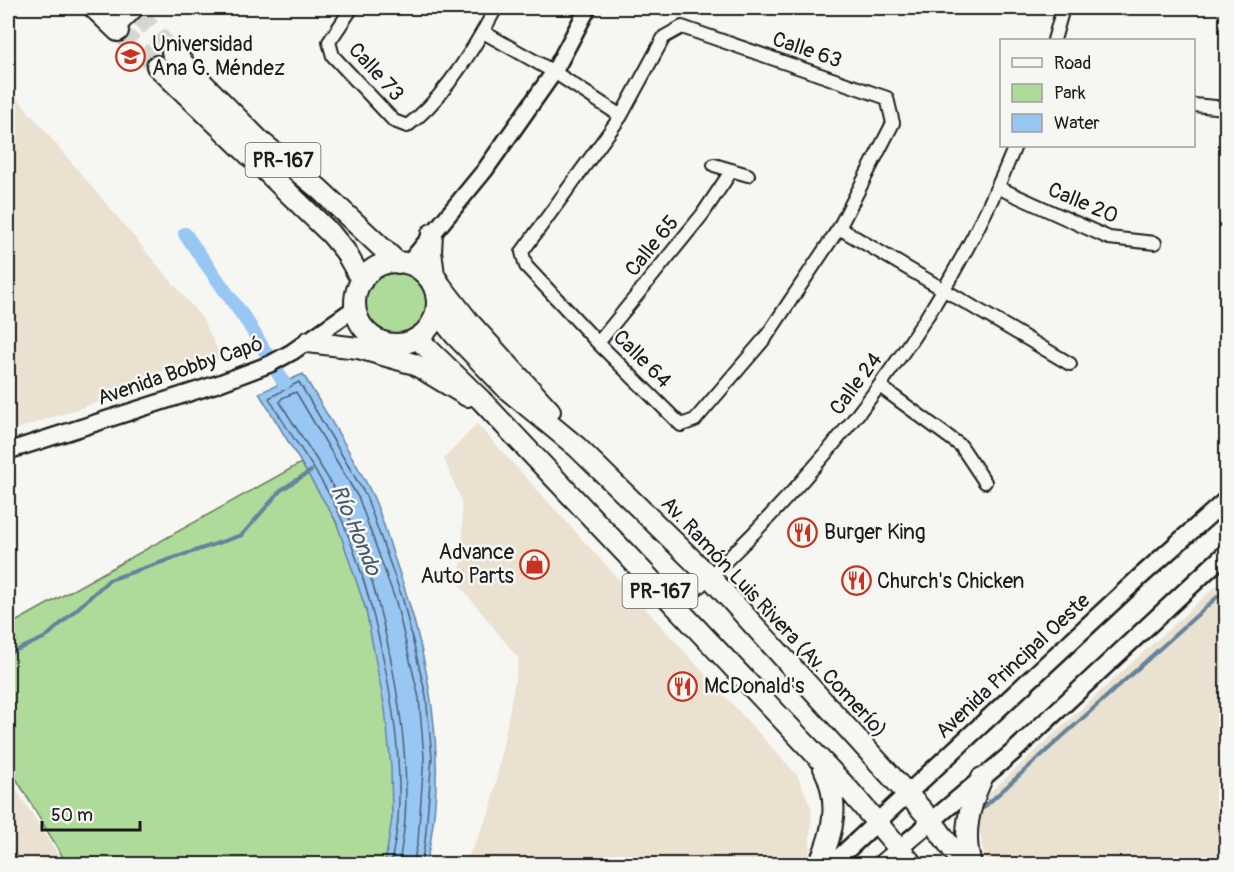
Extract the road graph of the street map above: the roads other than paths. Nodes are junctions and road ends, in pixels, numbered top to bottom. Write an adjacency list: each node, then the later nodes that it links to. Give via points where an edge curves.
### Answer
1 (94, 8): 6 (main road, via 116,29)
2 (352, 8): 7 (street, Calle 73, via 329,42 333,56 394,121 407,126 426,113)
3 (496, 8): 7 (street)
4 (588, 8): 11 (street)
5 (1063, 8): 8 (street)
6 (134, 10)
7 (483, 32): 11 (street)
8 (1054, 39)
9 (172, 52): 23 (main road, PR-167, via 260,141)
10 (157, 66): 24 (main road, PR-167, via 331,234)
11 (554, 72): 14 (street); 21 (street, via 485,170)
12 (1195, 105): 13 (street)
13 (1227, 108)
14 (621, 116): 20 (street, Calle 63, via 664,37 682,27 887,98 893,123); 30 (street, Calle 64, via 522,252 526,266)
15 (1016, 147): 19 (street, Calle 24)
16 (714, 165): 17 (street)
17 (732, 170): 18 (street); 30 (street, Calle 65, via 702,215)
18 (748, 175)
19 (999, 188): 22 (street, Calle 20, via 1109,238); 25 (street, Calle 24)
20 (839, 228): 25 (street); 30 (street, Calle 64, via 766,337 695,420 681,425)
21 (432, 234): 23 (street); 34 (main road, via 434,276 469,322 559,421)
22 (1155, 243)
23 (403, 263): 24 (main road, via 378,267); 27 (main road, PR-167, via 422,271 431,282 437,296)
24 (362, 281): 26 (main road, via 356,294)
25 (945, 290): 31 (street); 32 (street, Calle 24)
26 (356, 308): 28 (main road, via 365,330 378,340 394,344); 29 (street, Avenida Bobby Capó)
27 (436, 311): 28 (main road, via 432,324); 34 (main road, Av. Ramón Luis Rivera (Av. Comerío) / PR-167, via 508,390)
28 (417, 338): 33 (main road, PR-167)
29 (308, 342): 33 (main road, via 358,348 414,364 463,395); 35 (street, Avenida Bobby Capó, via 270,364 228,380)
30 (598, 343)
31 (1070, 364)
32 (881, 387): 36 (street, via 961,446); 39 (street, Calle 24, via 828,454)
33 (481, 400): 40 (main road, PR-167)
34 (576, 447): 39 (main road, Av. Ramón Luis Rivera (Av. Comerío) / PR-167)
35 (8, 452)
36 (985, 482)
37 (1227, 500): 43 (main road, Avenida Principal Oeste)
38 (1227, 553): 42 (main road)
39 (710, 577): 40 (street, Calle 24); 43 (main road, Av. Ramón Luis Rivera (Av. Comerío) / PR-167)
40 (676, 608): 41 (main road, PR-167)
41 (820, 760): 45 (main road, PR-167); 47 (main road, via 831,783 835,806 829,843)
42 (982, 778): 44 (main road); 52 (main road, via 972,798 966,829)
43 (908, 796): 44 (main road, Av. Ramón Luis Rivera (Av. Comerío) / PR-167); 45 (main road, Avenida Principal Oeste)
44 (932, 821): 46 (main road); 51 (main road, Av. Ramón Luis Rivera (Av. Comerío) / PR-167)
45 (878, 823): 46 (main road, PR-167); 48 (main road, Avenida Principal Oeste)
46 (900, 848): 49 (main road); 50 (main road, PR-167)
47 (819, 864)
48 (832, 864)
49 (881, 864)
50 (912, 864)
51 (963, 864)
52 (971, 864)

